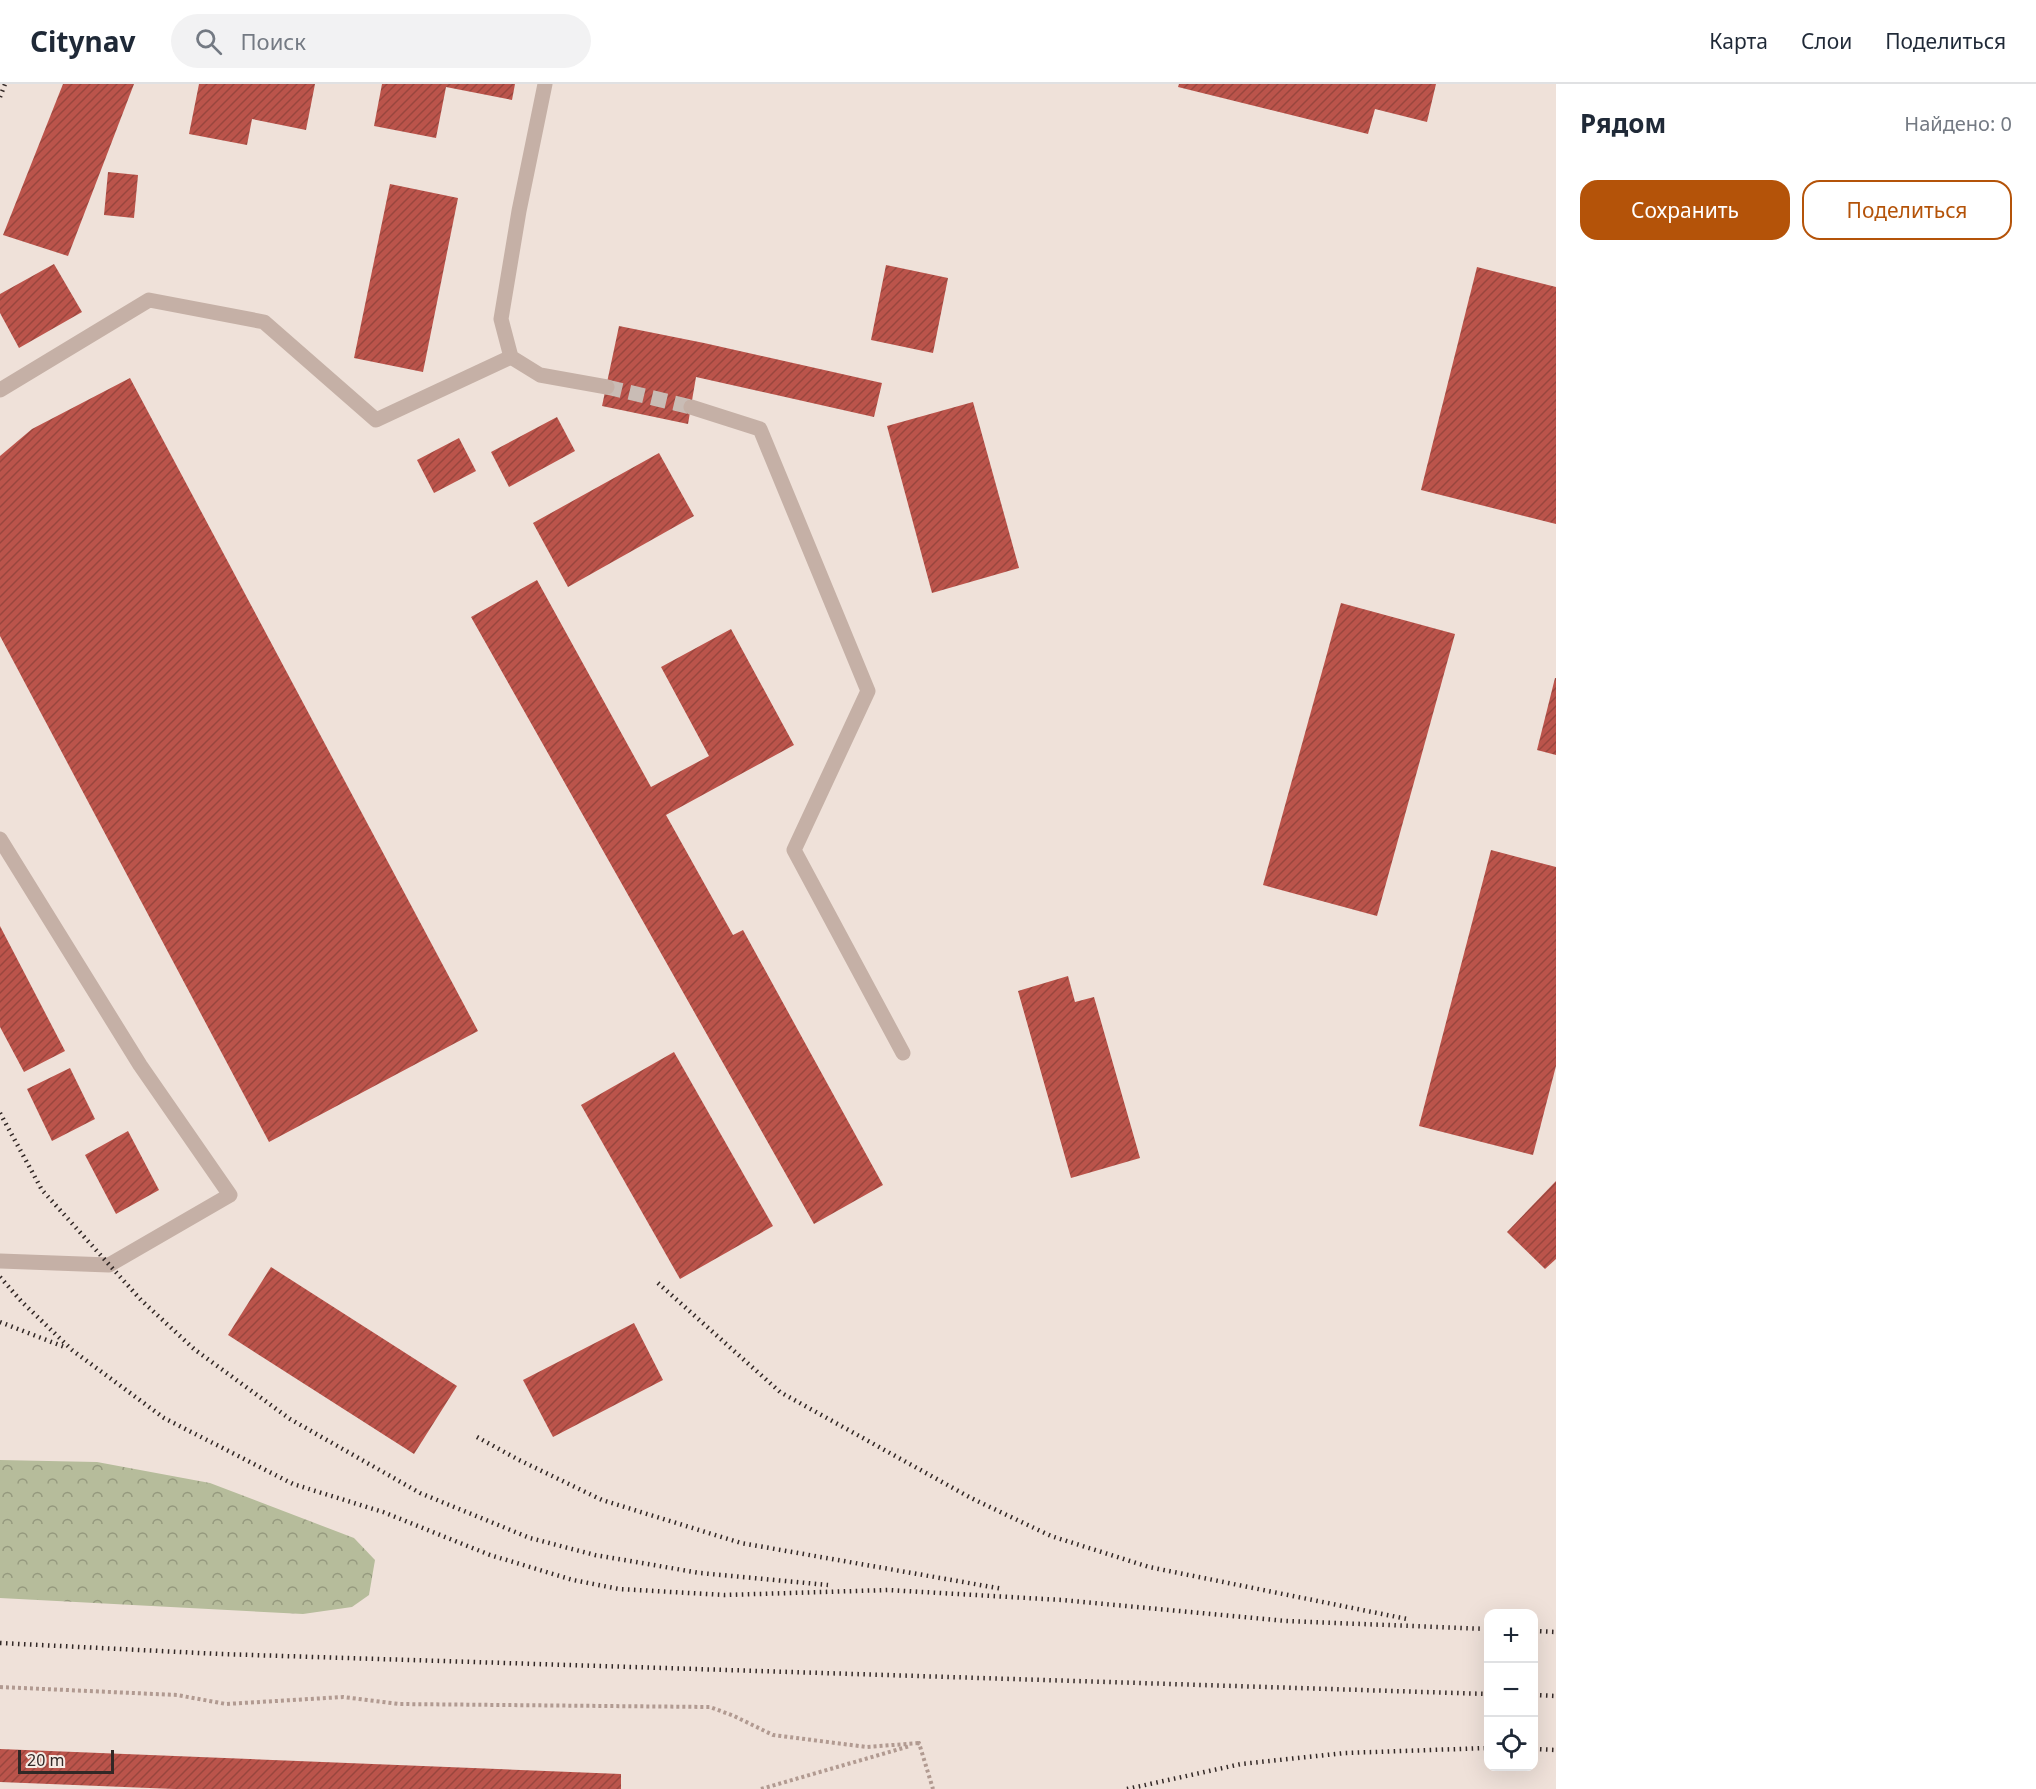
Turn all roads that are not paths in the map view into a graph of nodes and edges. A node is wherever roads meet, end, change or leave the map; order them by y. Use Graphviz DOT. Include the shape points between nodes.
graph roads {
  1 [pos="545,84"];
  2 [pos="511,357"];
  3 [pos="606,387"];
  4 [pos="0,390"];
  5 [pos="691,407"];
  6 [pos="0,839"];
  7 [pos="903,1053"];
  8 [pos="0,1261"];
  1 -- 2 [label="lane" via="501,320"];
  2 -- 3 [label="lane" via="540,375"];
  2 -- 4 [label="lane" via="376,420 264,322 149,300"];
  5 -- 7 [label="lane" via="760,429 868,692 794,850"];
  6 -- 8 [label="lane" via="140,1065 230,1195 109,1265"];
}
